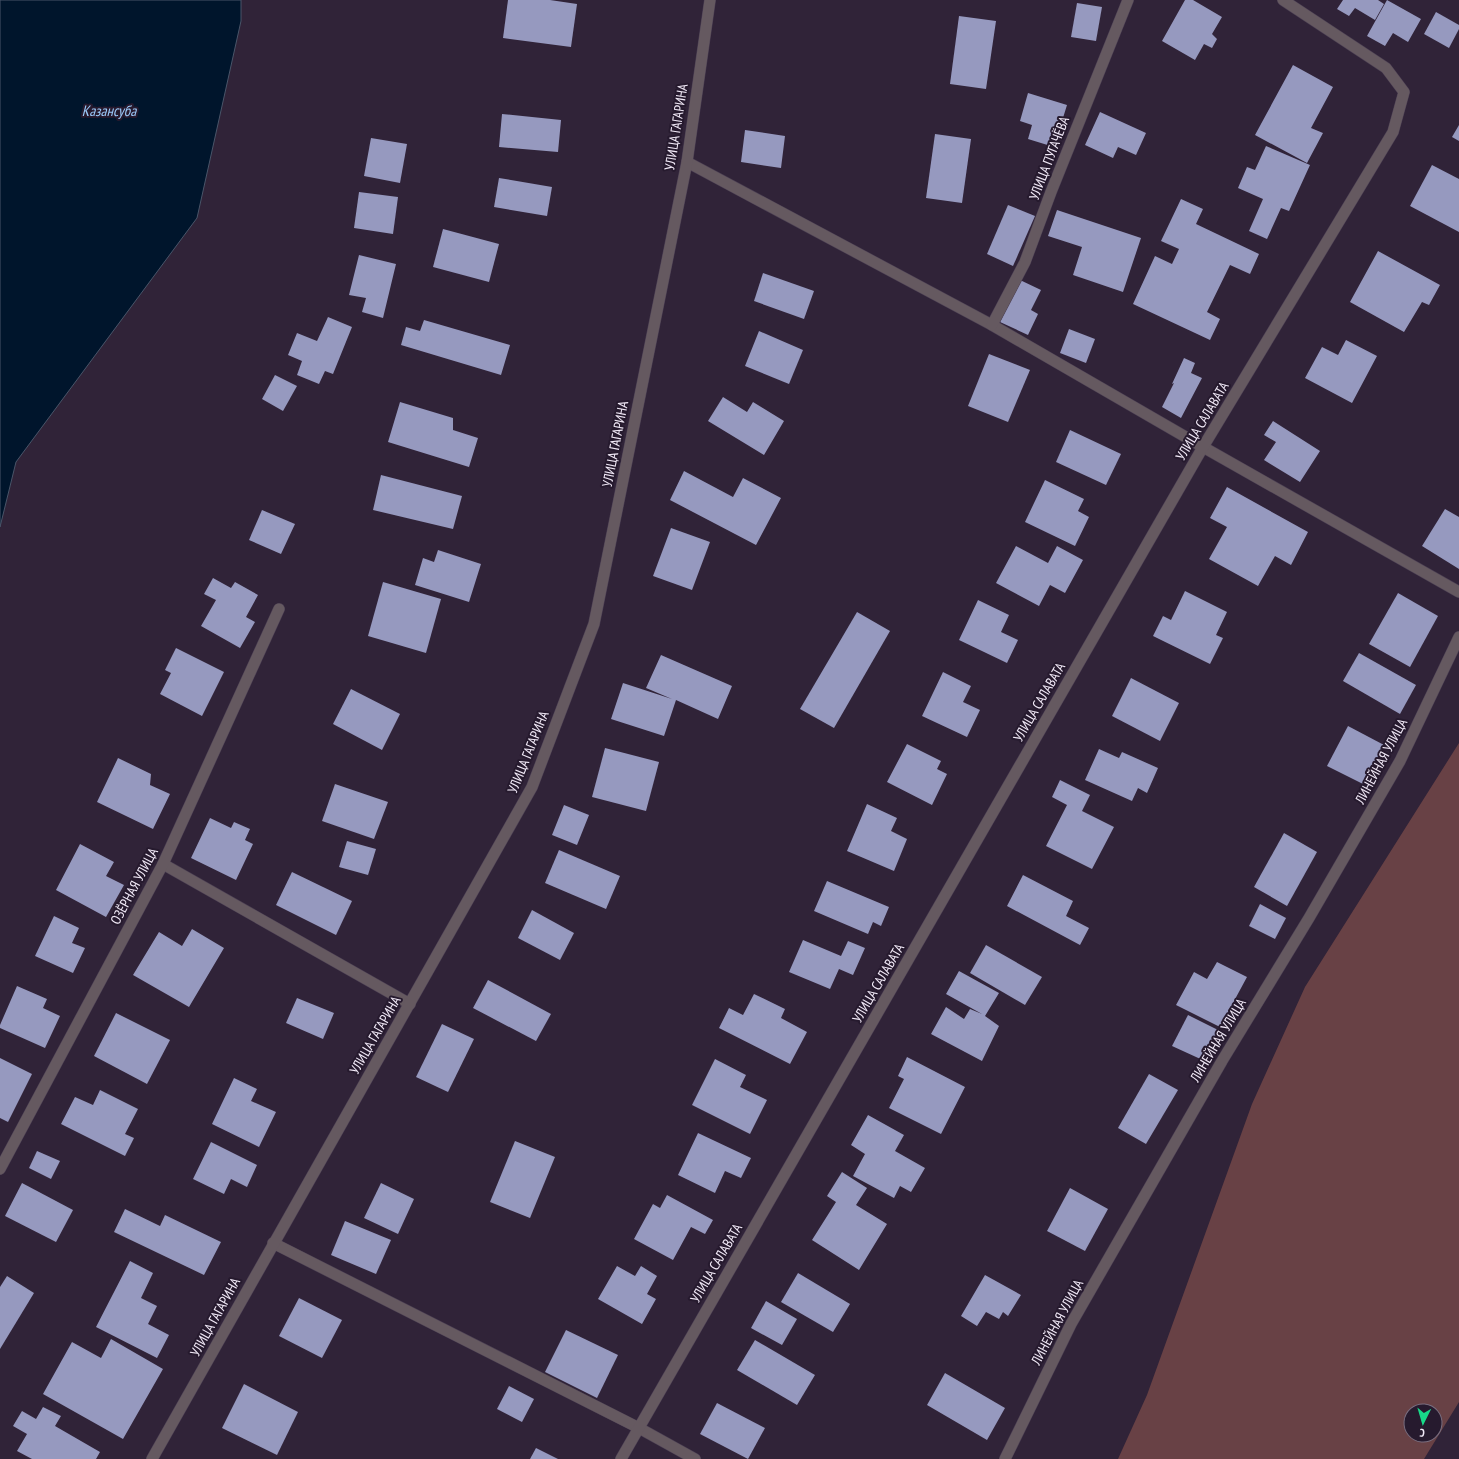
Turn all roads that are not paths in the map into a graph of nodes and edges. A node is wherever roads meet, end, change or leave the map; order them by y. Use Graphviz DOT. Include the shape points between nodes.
graph roads {
  1 [pos="710,0"];
  2 [pos="1128,0"];
  3 [pos="1283,0"];
  4 [pos="687,162"];
  5 [pos="992,324"];
  6 [pos="1203,447"];
  7 [pos="1459,592"];
  8 [pos="279,609"];
  9 [pos="1459,637"];
  10 [pos="163,864"];
  11 [pos="410,1004"];
  12 [pos="0,1169"];
  13 [pos="273,1243"];
  14 [pos="639,1428"];
  15 [pos="152,1459"];
  16 [pos="621,1459"];
  17 [pos="695,1459"];
  18 [pos="1005,1459"];
  1 -- 4 [label="street, УЛИЦА ГАГАРИНА"];
  2 -- 5 [label="street, УЛИЦА ПУГАЧЁВА" via="1025,262"];
  3 -- 6 [label="street, УЛИЦА САЛАВАТА" via="1386,68 1404,92 1393,132"];
  4 -- 5 [label="street"];
  4 -- 11 [label="street, УЛИЦА ГАГАРИНА" via="594,624 532,787"];
  5 -- 6 [label="street"];
  6 -- 7 [label="street"];
  6 -- 14 [label="street, УЛИЦА САЛАВАТА"];
  8 -- 10 [label="street, ОЗЁРНАЯ УЛИЦА"];
  9 -- 18 [label="street, ЛИНЕЙНАЯ УЛИЦА" via="1400,761 1222,1061 1071,1324"];
  10 -- 11 [label="street"];
  10 -- 12 [label="street, ОЗЁРНАЯ УЛИЦА"];
  11 -- 13 [label="street, УЛИЦА ГАГАРИНА"];
  13 -- 14 [label="street"];
  13 -- 15 [label="street, УЛИЦА ГАГАРИНА"];
  14 -- 16 [label="street, УЛИЦА САЛАВАТА"];
  14 -- 17 [label="street"];
}
